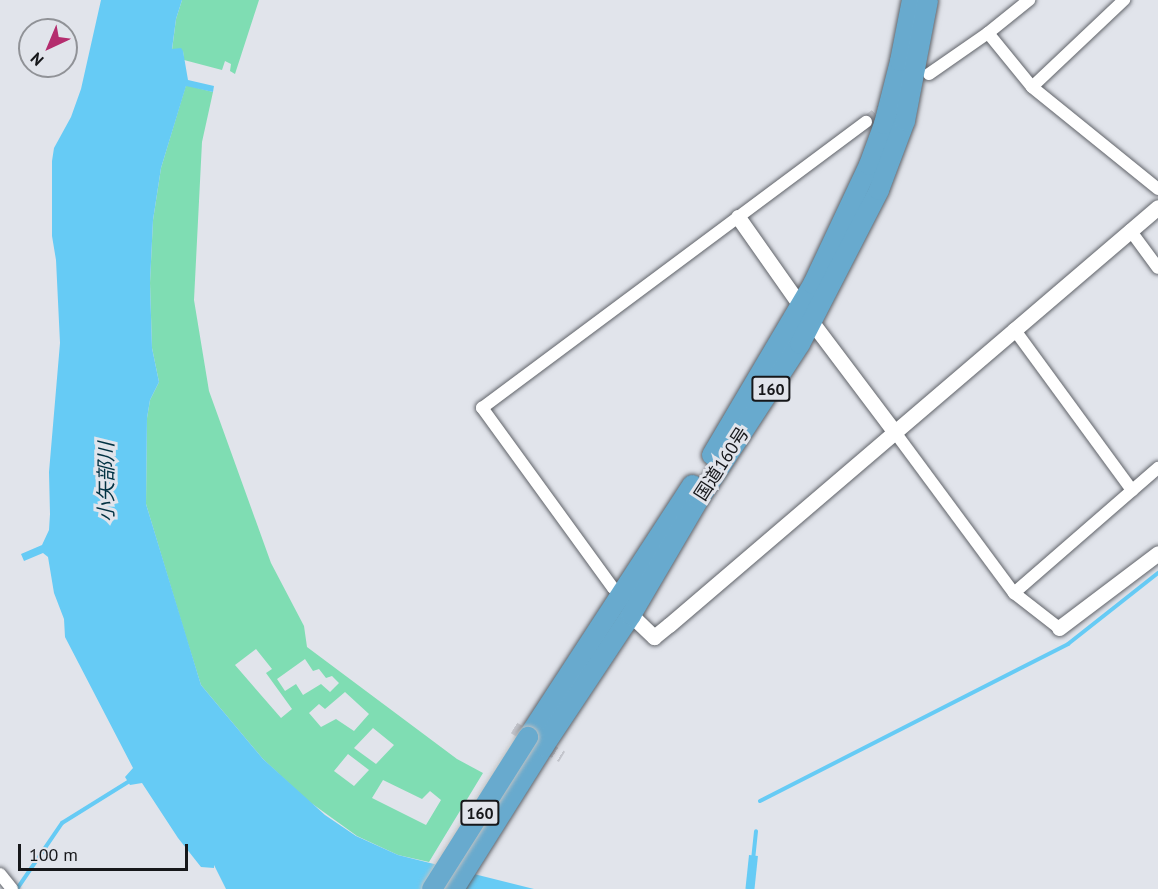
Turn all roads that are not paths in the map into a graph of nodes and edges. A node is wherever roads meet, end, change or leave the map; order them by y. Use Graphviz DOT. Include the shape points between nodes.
graph roads {
  1 [pos="912,0"];
  2 [pos="927,0"];
  3 [pos="1029,0"];
  4 [pos="1124,0"];
  5 [pos="988,33"];
  6 [pos="929,74"];
  7 [pos="1032,87"];
  8 [pos="866,122"];
  9 [pos="1158,189"];
  10 [pos="1158,207"];
  11 [pos="738,217"];
  12 [pos="1130,230"];
  13 [pos="1158,268"];
  14 [pos="806,313"];
  15 [pos="1014,329"];
  16 [pos="894,431"];
  17 [pos="1158,468"];
  18 [pos="1132,490"];
  19 [pos="1158,553"];
  20 [pos="623,593"];
  21 [pos="1014,593"];
  22 [pos="631,615"];
  23 [pos="1059,628"];
  24 [pos="536,741"];
  25 [pos="0,874"];
  26 [pos="12,889"];
  27 [pos="432,889"];
  28 [pos="454,889"];
  1 -- 14 [label="highway, 国道160号 / 160" via="900,61 869,165"];
  2 -- 14 [label="highway, 国道160号 / 160" via="905,121 879,190"];
  3 -- 5 [label="street"];
  4 -- 7 [label="street"];
  5 -- 6 [label="street"];
  5 -- 7 [label="street"];
  7 -- 9 [label="street"];
  8 -- 11 [label="street"];
  10 -- 12 [label="street"];
  11 -- 14 [label="street"];
  11 -- 20 [label="street" via="482,408 613,588"];
  12 -- 13 [label="street"];
  12 -- 15 [label="street"];
  14 -- 16 [label="street"];
  14 -- 20 [label="highway, 国道160号 / 160"];
  14 -- 22 [label="highway, 国道160号 / 160" via="800,344 699,499"];
  15 -- 16 [label="street"];
  15 -- 18 [label="street"];
  16 -- 21 [label="street"];
  16 -- 22 [label="street" via="654,637"];
  17 -- 18 [label="street"];
  18 -- 21 [label="street"];
  19 -- 23 [label="street"];
  20 -- 24 [label="highway, 国道160号 / 160"];
  21 -- 23 [label="street"];
  22 -- 24 [label="highway, 国道160号 / 160"];
  24 -- 27 [label="highway, 160, bridge"];
  24 -- 28 [label="highway, 160"];
  25 -- 26 [label="street"];
}
